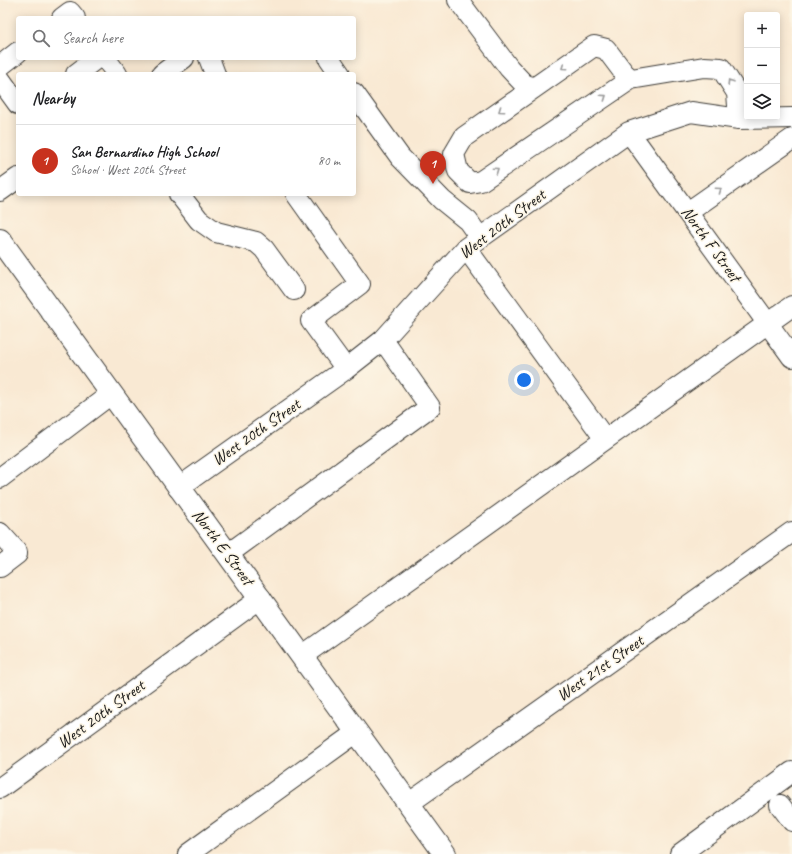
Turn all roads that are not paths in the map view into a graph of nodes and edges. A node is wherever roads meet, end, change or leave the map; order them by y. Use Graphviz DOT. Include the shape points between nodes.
graph roads {
  1 [pos="458,0"];
  2 [pos="65,16"];
  3 [pos="73,16"];
  4 [pos="16,54"];
  5 [pos="94,60"];
  6 [pos="106,60"];
  7 [pos="181,60"];
  8 [pos="210,60"];
  9 [pos="330,60"];
  10 [pos="0,66"];
  11 [pos="79,72"];
  12 [pos="116,72"];
  13 [pos="165,72"];
  14 [pos="214,72"];
  15 [pos="339,72"];
  16 [pos="0,79"];
  17 [pos="631,79"];
  18 [pos="534,88"];
  19 [pos="356,96"];
  20 [pos="16,101"];
  21 [pos="792,118"];
  22 [pos="739,119"];
  23 [pos="629,132"];
  24 [pos="792,139"];
  25 [pos="16,179"];
  26 [pos="470,183"];
  27 [pos="0,191"];
  28 [pos="181,196"];
  29 [pos="297,196"];
  30 [pos="454,210"];
  31 [pos="688,212"];
  32 [pos="0,240"];
  33 [pos="473,243"];
  34 [pos="294,290"];
  35 [pos="792,306"];
  36 [pos="768,324"];
  37 [pos="383,340"];
  38 [pos="792,357"];
  39 [pos="346,369"];
  40 [pos="111,394"];
  41 [pos="605,440"];
  42 [pos="0,478"];
  43 [pos="178,488"];
  44 [pos="792,532"];
  45 [pos="0,533"];
  46 [pos="228,554"];
  47 [pos="0,567"];
  48 [pos="261,598"];
  49 [pos="302,656"];
  50 [pos="357,732"];
  51 [pos="792,772"];
  52 [pos="0,788"];
  53 [pos="408,804"];
  54 [pos="780,805"];
  55 [pos="792,821"];
  56 [pos="188,854"];
  57 [pos="445,854"];
  58 [pos="680,854"];
  1 -- 18 [label="street" via="509,68 524,84"];
  2 -- 3 [label="street" via="70,12"];
  4 -- 10 [label="street"];
  5 -- 11 [label="street"];
  6 -- 12 [label="street"];
  7 -- 13 [label="street"];
  8 -- 14 [label="street"];
  9 -- 15 [label="street"];
  16 -- 20 [label="street"];
  17 -- 18 [label="street, one-way" via="606,49 594,46"];
  22 -- 17 [label="street, one-way" via="737,93 721,68 704,67"];
  26 -- 17 [label="street, one-way" via="481,181"];
  18 -- 26 [label="street, one-way" via="464,137 454,154 458,171"];
  19 -- 30 [label="street" via="400,157"];
  21 -- 22 [label="street, West 20th Street"];
  22 -- 23 [label="street, West 20th Street" via="691,112"];
  23 -- 31 [label="street, North F Street"];
  23 -- 33 [label="street, West 20th Street"];
  31 -- 24 [label="street, one-way"];
  25 -- 27 [label="street"];
  26 -- 30 [label="street"];
  28 -- 34 [label="street" via="199,220 216,232 256,242"];
  29 -- 39 [label="street" via="360,284 311,321"];
  30 -- 33 [label="street" via="468,221"];
  31 -- 36 [label="street, North F Street"];
  32 -- 40 [label="main road, North E Street"];
  33 -- 37 [label="street, West 20th Street"];
  33 -- 41 [label="street"];
  35 -- 36 [label="street"];
  36 -- 38 [label="street, North F Street"];
  36 -- 41 [label="street"];
  37 -- 39 [label="street, West 20th Street"];
  37 -- 46 [label="street" via="430,407"];
  39 -- 43 [label="street, West 20th Street"];
  40 -- 42 [label="street"];
  40 -- 43 [label="main road, North E Street"];
  41 -- 49 [label="street"];
  43 -- 46 [label="main road, North E Street"];
  44 -- 53 [label="street, West 21st Street"];
  45 -- 47 [label="street" via="17,554"];
  46 -- 48 [label="main road, North E Street"];
  48 -- 49 [label="main road, North E Street"];
  48 -- 52 [label="street, West 20th Street"];
  49 -- 50 [label="main road, North E Street"];
  50 -- 53 [label="main road, North E Street"];
  50 -- 56 [label="street"];
  51 -- 58 [label="street"];
  53 -- 57 [label="main road, North E Street"];
  54 -- 55 [label="street"];
}
